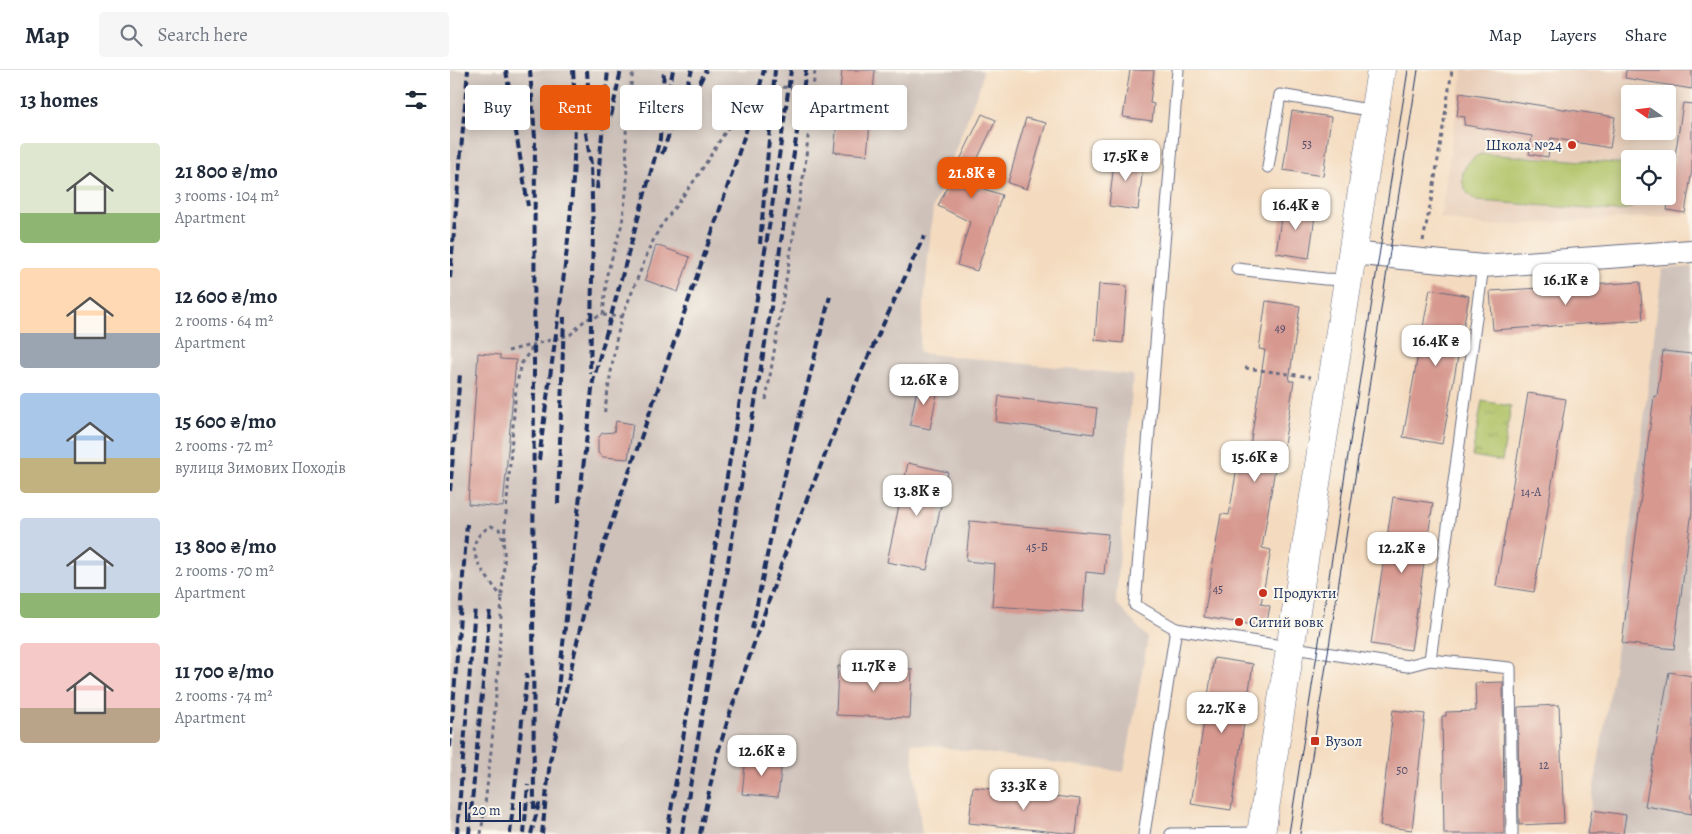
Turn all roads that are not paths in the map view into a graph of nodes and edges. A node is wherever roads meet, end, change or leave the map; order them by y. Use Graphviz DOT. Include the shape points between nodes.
graph roads {
  1 [pos="1178,70"];
  2 [pos="1380,70"];
  3 [pos="1374,111"];
  4 [pos="1268,167"];
  5 [pos="1692,251"];
  6 [pos="1351,253"];
  7 [pos="1483,266"];
  8 [pos="1237,269"];
  9 [pos="1348,280"];
  10 [pos="1176,629"];
  11 [pos="1290,648"];
  12 [pos="1430,660"];
  13 [pos="1261,833"];
  14 [pos="1144,834"];
  15 [pos="1171,834"];
  16 [pos="1512,834"];
  1 -- 10 [label="lane" via="1136,605"];
  2 -- 3 [label="main road"];
  3 -- 4 [label="lane" via="1280,95"];
  3 -- 6 [label="main road"];
  5 -- 7 [label="street"];
  6 -- 7 [label="street"];
  6 -- 9 [label="main road"];
  7 -- 12 [label="lane"];
  8 -- 9 [label="lane"];
  9 -- 11 [label="main road"];
  10 -- 11 [label="lane"];
  10 -- 14 [label="lane"];
  11 -- 12 [label="lane" via="1407,666"];
  11 -- 13 [label="main road"];
  12 -- 16 [label="lane" via="1510,668"];
  13 -- 15 [label="lane"];
}
